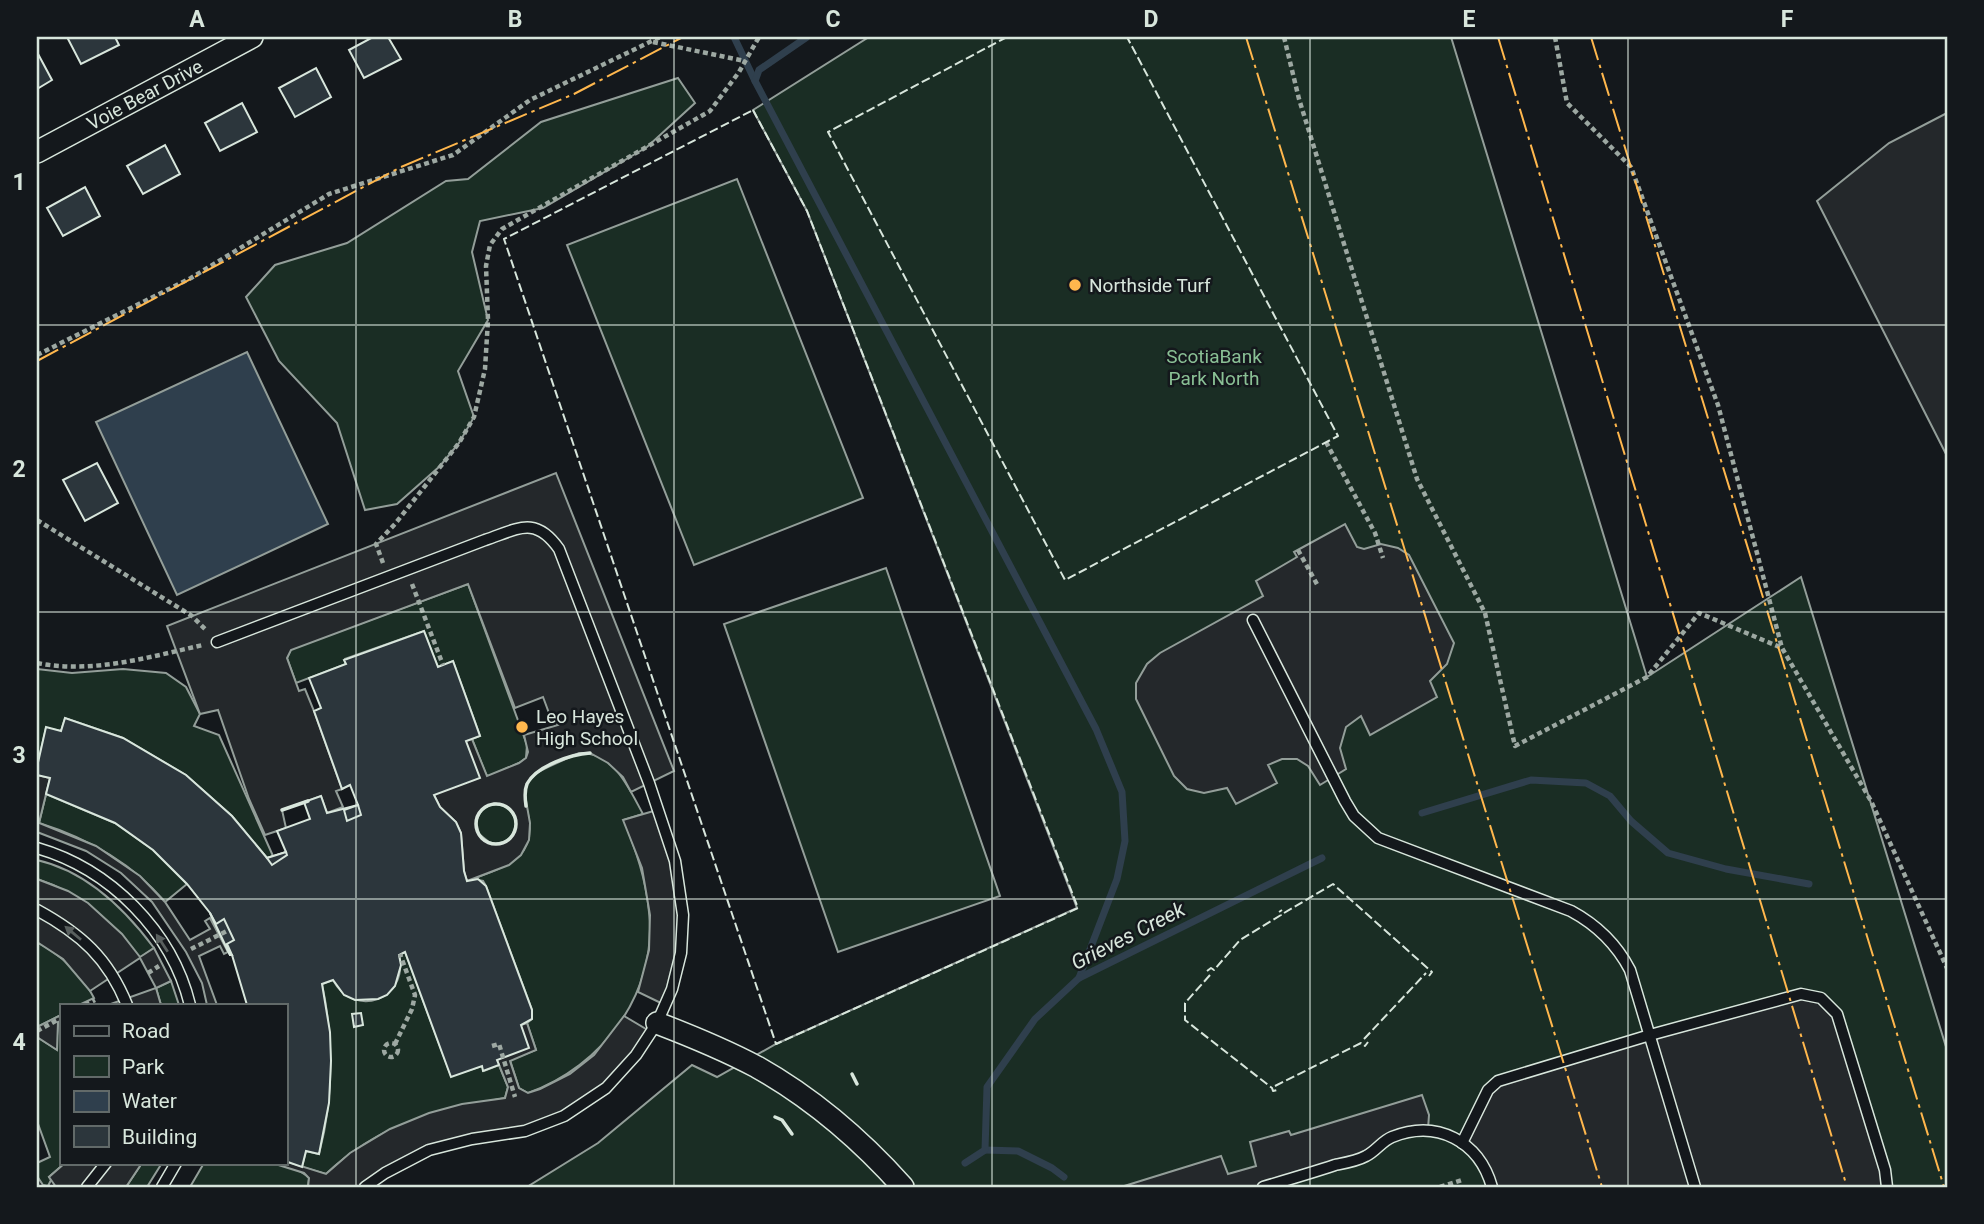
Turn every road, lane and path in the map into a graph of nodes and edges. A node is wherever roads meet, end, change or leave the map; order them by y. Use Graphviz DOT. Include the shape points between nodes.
graph roads {
  1 [pos="252,37"];
  2 [pos="660,37"];
  3 [pos="759,37"];
  4 [pos="1284,37"];
  5 [pos="1555,37"];
  6 [pos="652,41"];
  7 [pos="746,61"];
  8 [pos="37,152"];
  9 [pos="37,355"];
  10 [pos="1326,442"];
  11 [pos="37,520"];
  12 [pos="1298,550"];
  13 [pos="1383,558"];
  14 [pos="387,577"];
  15 [pos="1318,586"];
  16 [pos="419,602"];
  17 [pos="1253,620"];
  18 [pos="217,642"];
  19 [pos="1782,648"];
  20 [pos="37,663"];
  21 [pos="443,665"];
  22 [pos="37,848"];
  23 [pos="37,910"];
  24 [pos="229,930"];
  25 [pos="191,949"];
  26 [pos="400,954"];
  27 [pos="163,964"];
  28 [pos="1947,968"];
  29 [pos="148,973"];
  30 [pos="95,1000"];
  31 [pos="87,1004"];
  32 [pos="127,1004"];
  33 [pos="190,1004"];
  34 [pos="60,1019"];
  35 [pos="657,1023"];
  36 [pos="37,1031"];
  37 [pos="1650,1035"];
  38 [pos="395,1044"];
  39 [pos="492,1046"];
  40 [pos="515,1097"];
  41 [pos="1461,1143"];
  42 [pos="105,1164"];
  43 [pos="175,1164"];
  44 [pos="1462,1180"];
  45 [pos="87,1187"];
  46 [pos="162,1187"];
  47 [pos="365,1187"];
  48 [pos="903,1187"];
  49 [pos="1263,1187"];
  50 [pos="1440,1187"];
  51 [pos="1492,1187"];
  52 [pos="1695,1187"];
  53 [pos="1888,1187"];
  1 -- 8 [label="street, Voie Bear Drive"];
  2 -- 6 [label="path"];
  3 -- 7 [label="path"];
  4 -- 19 [label="path" via="1299,99 1417,479 1485,613 1515,746 1647,677 1699,613"];
  5 -- 19 [label="path" via="1567,103 1631,167 1718,405"];
  6 -- 7 [label="path"];
  6 -- 9 [label="path" via="530,100 453,155 330,194 191,278"];
  7 -- 14 [label="path" via="710,111 502,229 490,245 485,369 474,417 459,443 376,544"];
  10 -- 13 [label="path" via="1375,533"];
  11 -- 18 [label="path" via="192,616"];
  12 -- 15 [label="path"];
  14 -- 18 [label="lane"];
  14 -- 35 [label="lane" via="528,527 540,529 559,549 675,861 683,915 681,953"];
  16 -- 21 [label="path"];
  17 -- 37 [label="lane" via="1345,801 1361,823 1394,845 1555,904 1594,923 1630,970"];
  18 -- 20 [label="path" via="114,664"];
  19 -- 28 [label="path" via="1871,801"];
  33 -- 22 [label="lane, one-way" via="173,959 150,923 119,892 84,867"];
  32 -- 23 [label="lane, one-way" via="100,957 68,927"];
  24 -- 25 [label="path"];
  26 -- 38 [label="path" via="415,995"];
  27 -- 29 [label="path"];
  30 -- 31 [label="path"];
  34 -- 36 [label="path"];
  35 -- 47 [label="lane" via="606,1088 564,1116 525,1131 429,1150"];
  35 -- 48 [label="street" via="756,1067 804,1098 849,1132"];
  37 -- 41 [label="lane" via="1498,1081 1488,1090"];
  37 -- 52 [label="lane"];
  37 -- 53 [label="lane" via="1801,994 1821,998 1841,1024"];
  39 -- 40 [label="path" via="499,1044"];
  41 -- 49 [label="lane" via="1428,1129 1408,1132 1388,1138 1367,1156"];
  41 -- 51 [label="lane" via="1480,1160"];
  42 -- 45 [label="lane"];
  43 -- 46 [label="lane"];
  44 -- 50 [label="path"];
}
